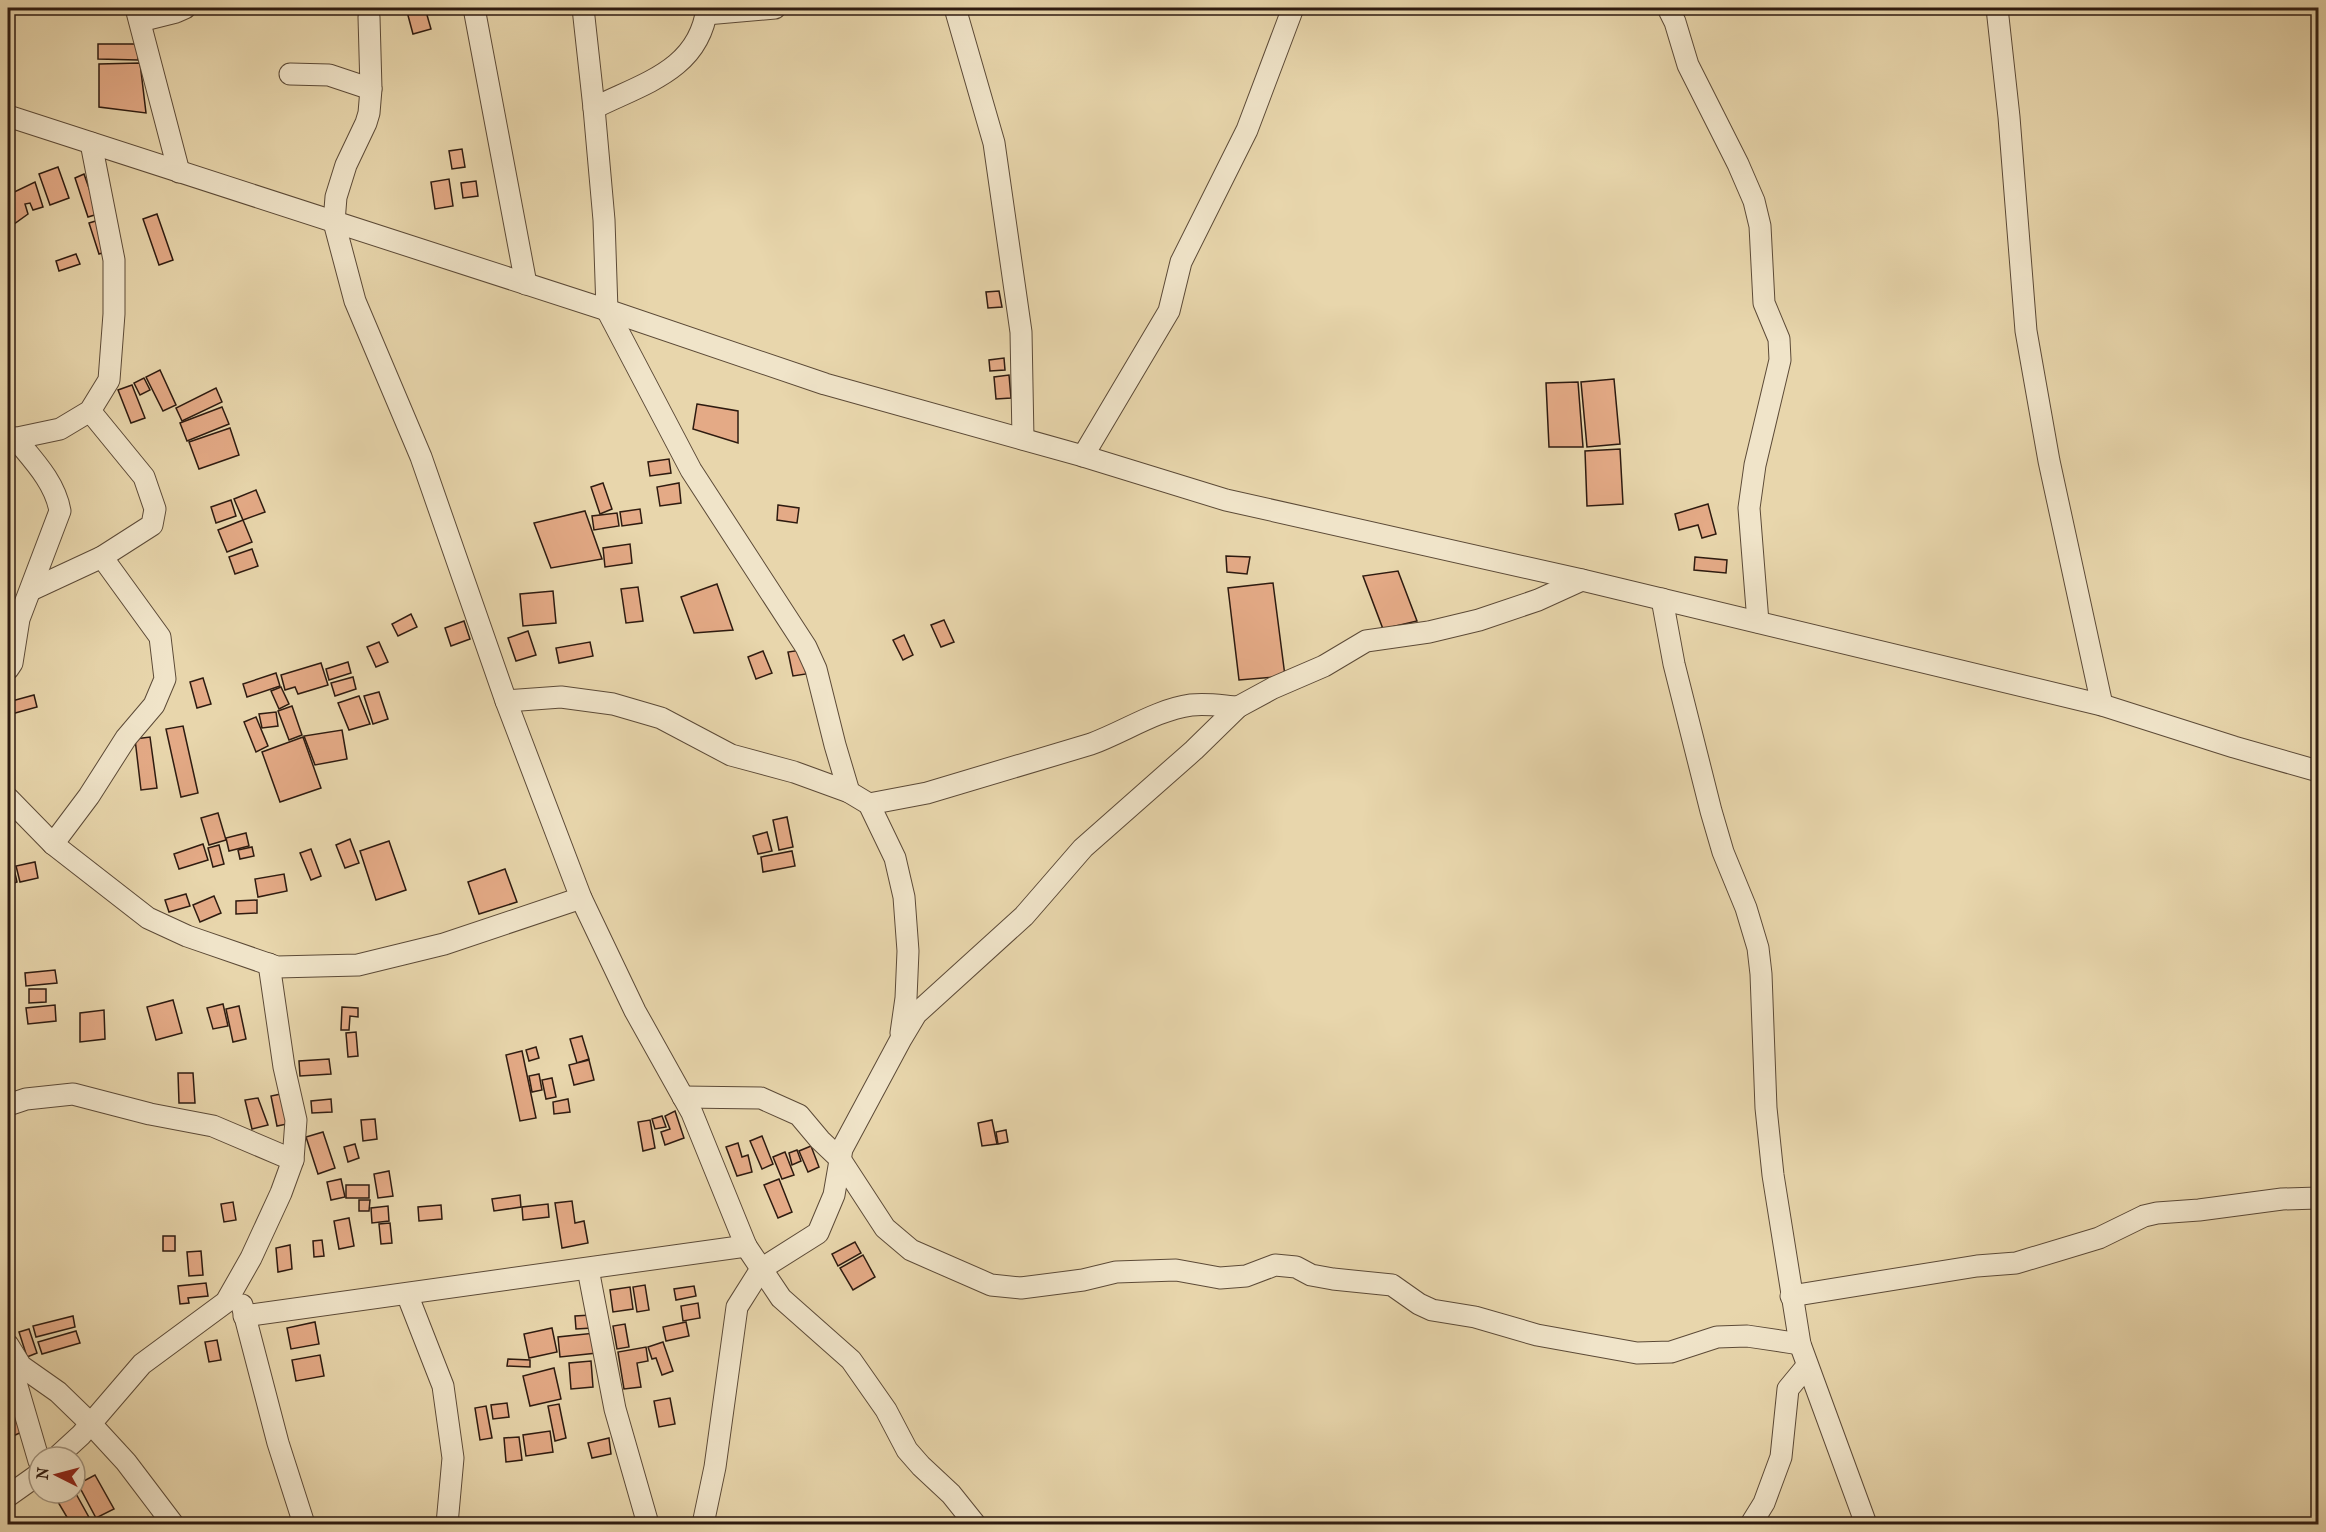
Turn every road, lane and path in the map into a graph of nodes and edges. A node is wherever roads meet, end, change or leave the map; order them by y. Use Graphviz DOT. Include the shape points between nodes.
graph roads {
  1 [pos="185,8"];
  2 [pos="474,8"];
  3 [pos="583,8"];
  4 [pos="775,8"];
  5 [pos="955,8"];
  6 [pos="1293,8"];
  7 [pos="1668,8"];
  8 [pos="1997,8"];
  9 [pos="707,11"];
  10 [pos="138,14"];
  11 [pos="369,17"];
  12 [pos="290,74"];
  13 [pos="371,89"];
  14 [pos="594,108"];
  15 [pos="8,116"];
  16 [pos="91,143"];
  17 [pos="179,171"];
  18 [pos="334,222"];
  19 [pos="526,284"];
  20 [pos="607,310"];
  21 [pos="90,411"];
  22 [pos="11,439"];
  23 [pos="1023,439"];
  24 [pos="1083,456"];
  25 [pos="102,557"];
  26 [pos="1582,580"];
  27 [pos="32,590"];
  28 [pos="1662,599"];
  29 [pos="1758,622"];
  30 [pos="8,669"];
  31 [pos="506,701"];
  32 [pos="2102,705"];
  33 [pos="1238,707"];
  34 [pos="2319,771"];
  35 [pos="849,792"];
  36 [pos="8,798"];
  37 [pos="869,804"];
  38 [pos="53,844"];
  39 [pos="581,898"];
  40 [pos="269,964"];
  41 [pos="901,1039"];
  42 [pos="683,1097"];
  43 [pos="8,1105"];
  44 [pos="840,1159"];
  45 [pos="293,1160"];
  46 [pos="2319,1198"];
  47 [pos="746,1246"];
  48 [pos="588,1269"];
  49 [pos="761,1269"];
  50 [pos="236,1284"];
  51 [pos="407,1294"];
  52 [pos="1791,1296"];
  53 [pos="244,1316"];
  54 [pos="1800,1344"];
  55 [pos="8,1345"];
  56 [pos="1807,1366"];
  57 [pos="14,1369"];
  58 [pos="91,1424"];
  59 [pos="35,1445"];
  60 [pos="69,1445"];
  61 [pos="27,1483"];
  62 [pos="8,1496"];
  63 [pos="173,1524"];
  64 [pos="304,1524"];
  65 [pos="447,1524"];
  66 [pos="648,1524"];
  67 [pos="703,1524"];
  68 [pos="975,1524"];
  69 [pos="1751,1524"];
  70 [pos="1866,1524"];
  1 -- 10 [label="street"];
  2 -- 19 [label="street"];
  3 -- 14 [label="street"];
  4 -- 9 [label="street"];
  5 -- 23 [label="street" via="994,143 1021,332"];
  6 -- 24 [label="street" via="1247,130 1181,262 1169,311"];
  7 -- 29 [label="street" via="1688,65 1754,201 1760,226 1764,303 1779,339 1780,360 1749,508"];
  8 -- 32 [label="street" via="2026,331 2049,461"];
  9 -- 14 [label="street" via="696,44 676,67"];
  10 -- 17 [label="street"];
  11 -- 13 [label="street"];
  12 -- 13 [label="street" via="329,75"];
  13 -- 18 [label="street" via="366,123 336,197"];
  14 -- 20 [label="street"];
  15 -- 16 [label="street"];
  16 -- 17 [label="street"];
  16 -- 21 [label="street" via="114,260 114,314 109,380"];
  17 -- 18 [label="street"];
  18 -- 19 [label="street"];
  18 -- 31 [label="street" via="356,301 421,457"];
  19 -- 20 [label="street"];
  20 -- 23 [label="street" via="825,384"];
  20 -- 35 [label="street" via="691,470 806,647 816,669"];
  21 -- 22 [label="street" via="60,429"];
  21 -- 25 [label="street" via="144,477 155,509 152,525"];
  22 -- 27 [label="street" via="47,479 58,498 60,511"];
  23 -- 24 [label="street"];
  24 -- 26 [label="street" via="1226,500"];
  25 -- 27 [label="street"];
  25 -- 38 [label="street" via="160,637 165,679 154,705 126,738"];
  26 -- 28 [label="street"];
  26 -- 33 [label="street" via="1479,620 1366,641"];
  27 -- 30 [label="street" via="19,620"];
  28 -- 29 [label="street"];
  28 -- 52 [label="street" via="1711,811 1758,948 1766,1108"];
  29 -- 32 [label="street"];
  31 -- 35 [label="street" via="561,697 613,704 661,718 731,755"];
  31 -- 39 [label="street"];
  32 -- 34 [label="street"];
  33 -- 37 [label="street" via="1189,706 1091,744 927,793"];
  33 -- 41 [label="street" via="1083,848 1024,916 916,1014"];
  35 -- 37 [label="street"];
  36 -- 38 [label="street"];
  37 -- 41 [label="street" via="895,858 904,897 909,951"];
  38 -- 40 [label="street" via="148,918"];
  39 -- 40 [label="street" via="444,944 358,965"];
  39 -- 42 [label="street" via="635,1011"];
  40 -- 45 [label="street" via="296,1120"];
  41 -- 44 [label="street"];
  42 -- 44 [label="street" via="761,1098 799,1115"];
  42 -- 47 [label="street"];
  43 -- 45 [label="street" via="73,1094 213,1126"];
  44 -- 49 [label="street" via="834,1195 818,1233"];
  44 -- 54 [label="street" via="885,1228 912,1250 991,1285 1021,1288 1116,1272 1164,1270 1220,1278 1246,1276 1275,1265 1333,1279 1392,1286 1432,1310 1618,1350 1671,1352 1717,1338 1747,1336"];
  45 -- 50 [label="street"];
  46 -- 52 [label="street" via="2157,1212 2099,1238 2016,1263"];
  47 -- 48 [label="street"];
  47 -- 49 [label="street"];
  48 -- 51 [label="street"];
  48 -- 66 [label="street" via="615,1409"];
  49 -- 67 [label="street" via="736,1307 715,1467"];
  49 -- 68 [label="street" via="782,1298 851,1360 886,1410 907,1450"];
  50 -- 53 [label="street"];
  50 -- 58 [label="street" via="226,1302 142,1364"];
  51 -- 53 [label="street"];
  51 -- 65 [label="street" via="443,1386 453,1458"];
  52 -- 54 [label="street"];
  53 -- 64 [label="street"];
  54 -- 56 [label="street"];
  55 -- 57 [label="street"];
  56 -- 69 [label="street" via="1787,1393 1781,1457 1764,1503"];
  56 -- 70 [label="street"];
  57 -- 58 [label="street" via="58,1392"];
  57 -- 59 [label="street"];
  58 -- 60 [label="street"];
  58 -- 63 [label="street"];
  61 -- 62 [label="street"];
}
